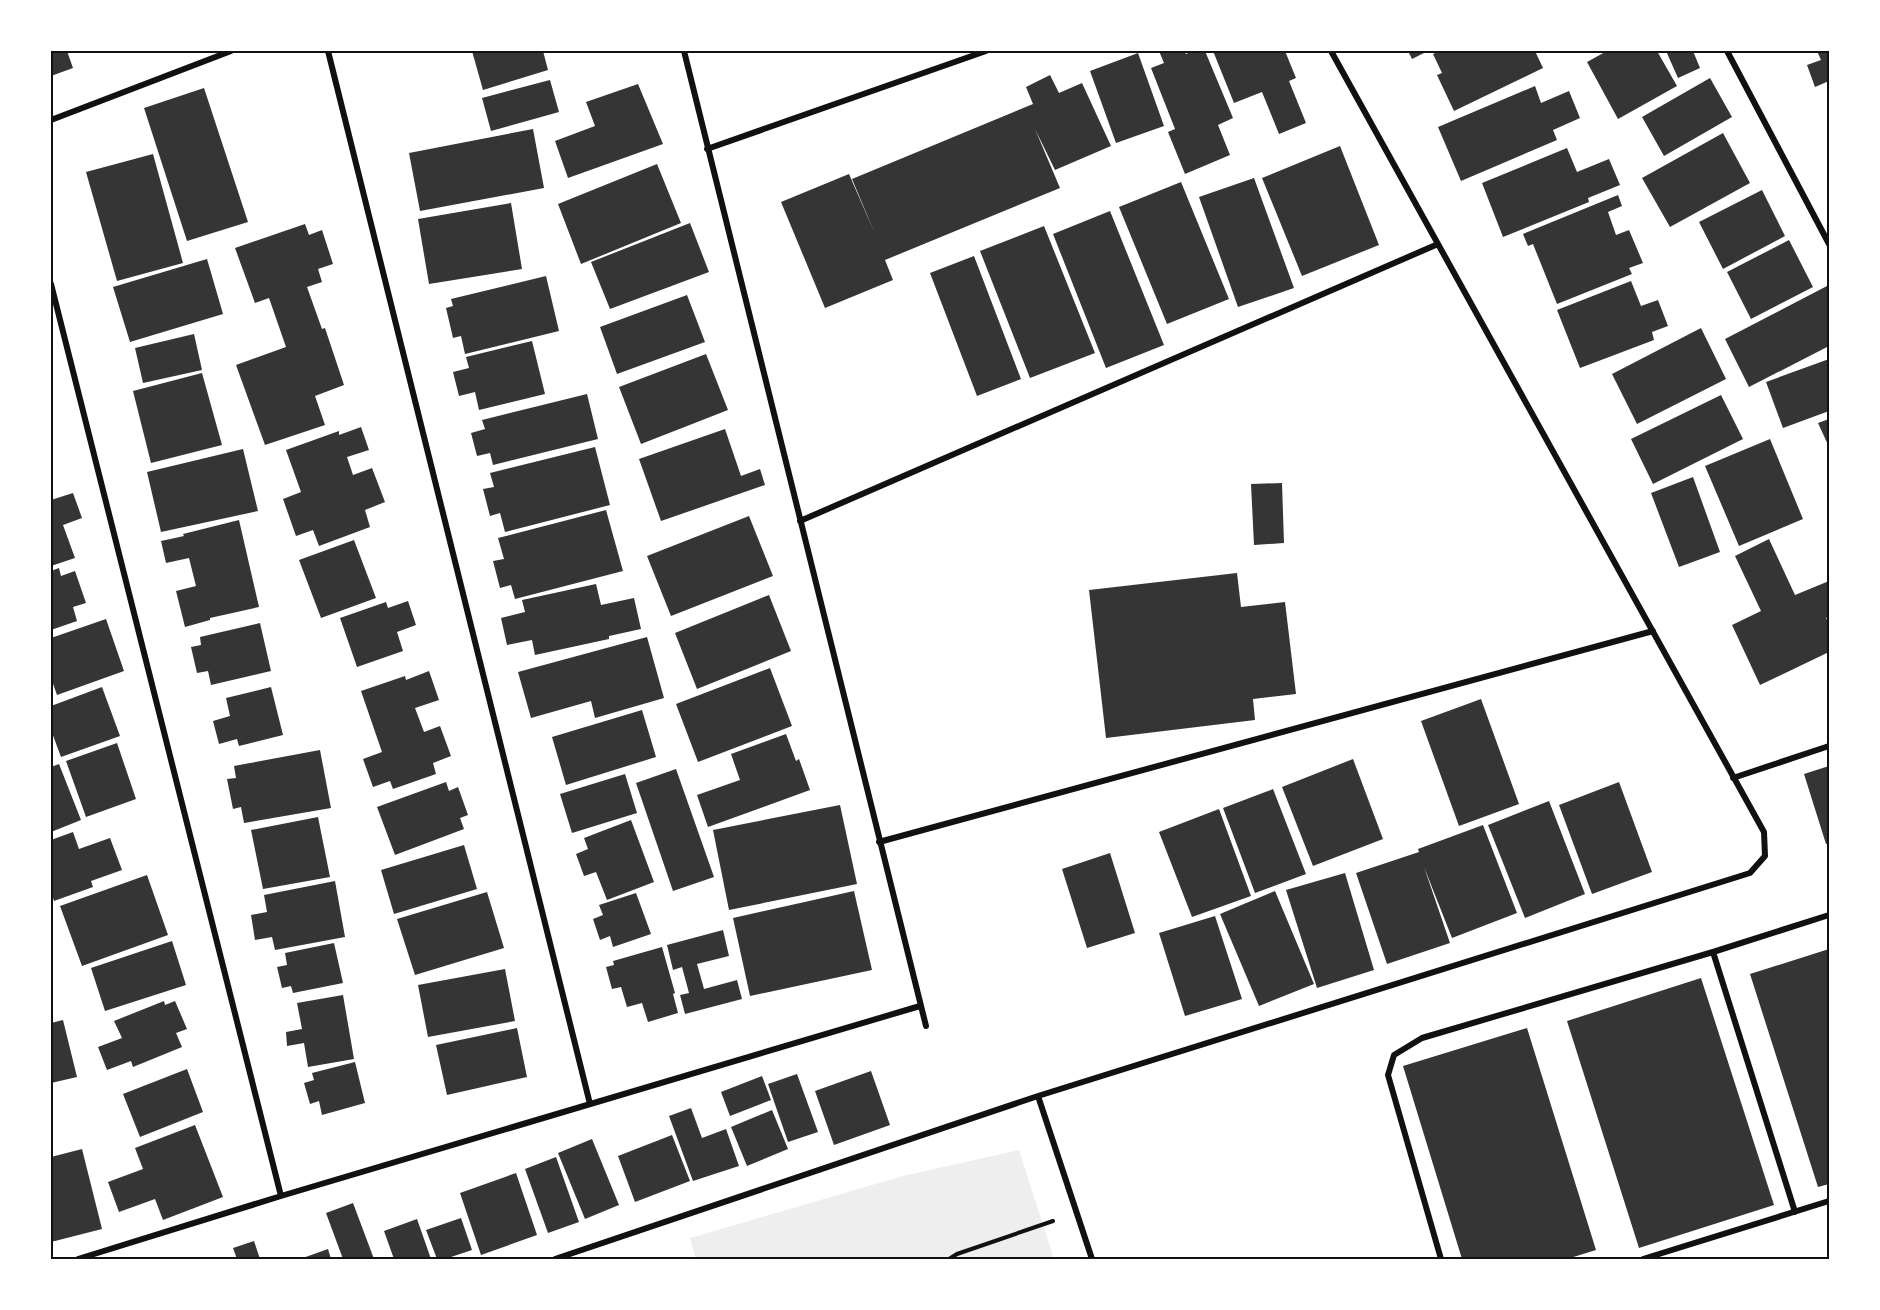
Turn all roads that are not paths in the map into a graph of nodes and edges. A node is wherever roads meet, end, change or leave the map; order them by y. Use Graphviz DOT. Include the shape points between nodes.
graph roads {
  1 [pos="231,51"];
  2 [pos="328,51"];
  3 [pos="684,51"];
  4 [pos="986,51"];
  5 [pos="1331,51"];
  6 [pos="1727,51"];
  7 [pos="51,120"];
  8 [pos="707,149"];
  9 [pos="1438,244"];
  10 [pos="1829,244"];
  11 [pos="51,284"];
  12 [pos="800,521"];
  13 [pos="1653,631"];
  14 [pos="1829,746"];
  15 [pos="1733,778"];
  16 [pos="879,842"];
  17 [pos="1829,915"];
  18 [pos="1713,952"];
  19 [pos="920,1006"];
  20 [pos="926,1026"];
  21 [pos="1038,1096"];
  22 [pos="590,1104"];
  23 [pos="281,1196"];
  24 [pos="1829,1201"];
  25 [pos="1795,1212"];
  26 [pos="78,1259"];
  27 [pos="555,1259"];
  28 [pos="1092,1259"];
  29 [pos="1442,1259"];
  30 [pos="1643,1259"];
  1 -- 7 [label="street"];
  2 -- 22 [label="street"];
  3 -- 8 [label="street"];
  4 -- 8 [label="street"];
  5 -- 9 [label="street"];
  6 -- 10 [label="street"];
  8 -- 12 [label="street"];
  9 -- 12 [label="street"];
  9 -- 13 [label="street"];
  11 -- 23 [label="street"];
  12 -- 16 [label="street"];
  13 -- 15 [label="street"];
  13 -- 16 [label="street"];
  14 -- 15 [label="street"];
  15 -- 21 [label="street" via="1764,832 1765,856 1750,873"];
  16 -- 19 [label="street"];
  17 -- 18 [label="street"];
  18 -- 25 [label="street"];
  18 -- 29 [label="street" via="1422,1038 1394,1055 1388,1075"];
  19 -- 20 [label="street"];
  19 -- 22 [label="street"];
  21 -- 27 [label="street"];
  21 -- 28 [label="street"];
  22 -- 23 [label="street"];
  23 -- 26 [label="street"];
  24 -- 25 [label="street"];
  25 -- 30 [label="street"];
}
